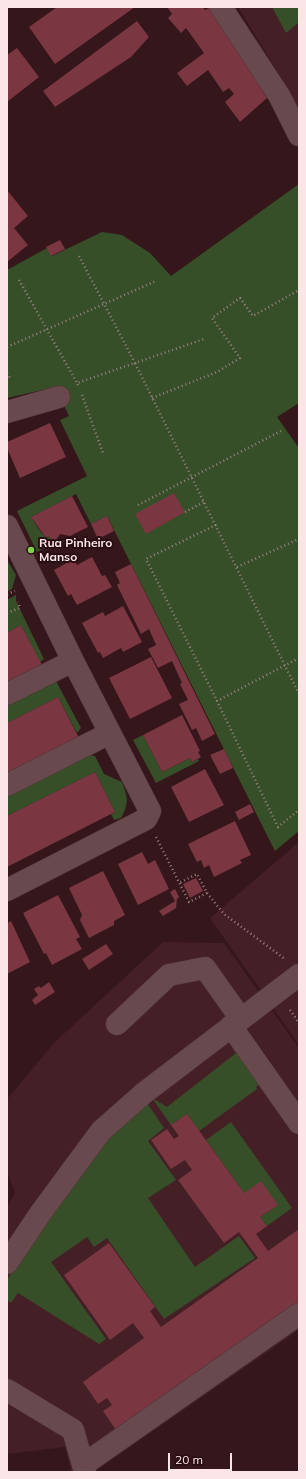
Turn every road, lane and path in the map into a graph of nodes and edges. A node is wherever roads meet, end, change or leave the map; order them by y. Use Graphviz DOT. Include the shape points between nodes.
graph roads {
  1 [pos="221,7"];
  2 [pos="299,135"];
  3 [pos="79,256"];
  4 [pos="19,280"];
  5 [pos="156,281"];
  6 [pos="299,290"];
  7 [pos="104,304"];
  8 [pos="46,329"];
  9 [pos="204,339"];
  10 [pos="7,347"];
  11 [pos="135,363"];
  12 [pos="7,373"];
  13 [pos="10,378"];
  14 [pos="77,383"];
  15 [pos="59,397"];
  16 [pos="82,398"];
  17 [pos="152,398"];
  18 [pos="7,412"];
  19 [pos="281,430"];
  20 [pos="103,453"];
  21 [pos="192,478"];
  22 [pos="204,502"];
  23 [pos="138,506"];
  24 [pos="185,512"];
  25 [pos="216,525"];
  26 [pos="7,526"];
  27 [pos="299,539"];
  28 [pos="237,567"];
  29 [pos="299,658"];
  30 [pos="73,661"];
  31 [pos="285,666"];
  32 [pos="7,694"];
  33 [pos="299,694"];
  34 [pos="217,701"];
  35 [pos="110,733"];
  36 [pos="7,785"];
  37 [pos="299,810"];
  38 [pos="146,819"];
  39 [pos="180,883"];
  40 [pos="7,890"];
  41 [pos="207,893"];
  42 [pos="294,969"];
  43 [pos="236,1022"];
  44 [pos="116,1024"];
  45 [pos="299,1122"];
  46 [pos="7,1264"];
  47 [pos="299,1314"];
  48 [pos="7,1390"];
  49 [pos="84,1469"];
  1 -- 2 [label="street" via="280,97"];
  3 -- 7 [label="path"];
  4 -- 8 [label="path"];
  5 -- 7 [label="path"];
  6 -- 17 [label="path" via="253,316 240,298 212,318 240,358 217,372"];
  7 -- 8 [label="path"];
  7 -- 11 [label="path"];
  8 -- 10 [label="path"];
  8 -- 14 [label="path"];
  9 -- 11 [label="path"];
  11 -- 14 [label="path"];
  11 -- 17 [label="path"];
  12 -- 13 [label="path"];
  14 -- 15 [label="path" via="62,391"];
  15 -- 18 [label="street"];
  16 -- 20 [label="path"];
  17 -- 21 [label="path"];
  19 -- 21 [label="path"];
  21 -- 22 [label="path"];
  21 -- 23 [label="path"];
  22 -- 24 [label="path"];
  22 -- 25 [label="path"];
  25 -- 28 [label="path"];
  25 -- 34 [label="path" via="146,559"];
  26 -- 30 [label="street"];
  27 -- 28 [label="path"];
  28 -- 31 [label="path"];
  29 -- 31 [label="path"];
  30 -- 32 [label="street"];
  30 -- 35 [label="street"];
  31 -- 33 [label="path"];
  31 -- 34 [label="path"];
  34 -- 37 [label="path" via="278,827"];
  35 -- 36 [label="street"];
  35 -- 38 [label="street" via="150,811"];
  38 -- 39 [label="path"];
  38 -- 40 [label="street"];
  39 -- 41 [label="path" via="197,874"];
  39 -- 41 [label="path" via="189,902"];
  41 -- 42 [label="path" via="224,914"];
  42 -- 43 [label="street"];
  43 -- 44 [label="street" via="205,968 169,975"];
  43 -- 45 [label="street"];
  43 -- 46 [label="street" via="144,1093 101,1131 42,1211"];
  47 -- 49 [label="street"];
  48 -- 49 [label="street" via="73,1430"];
}
